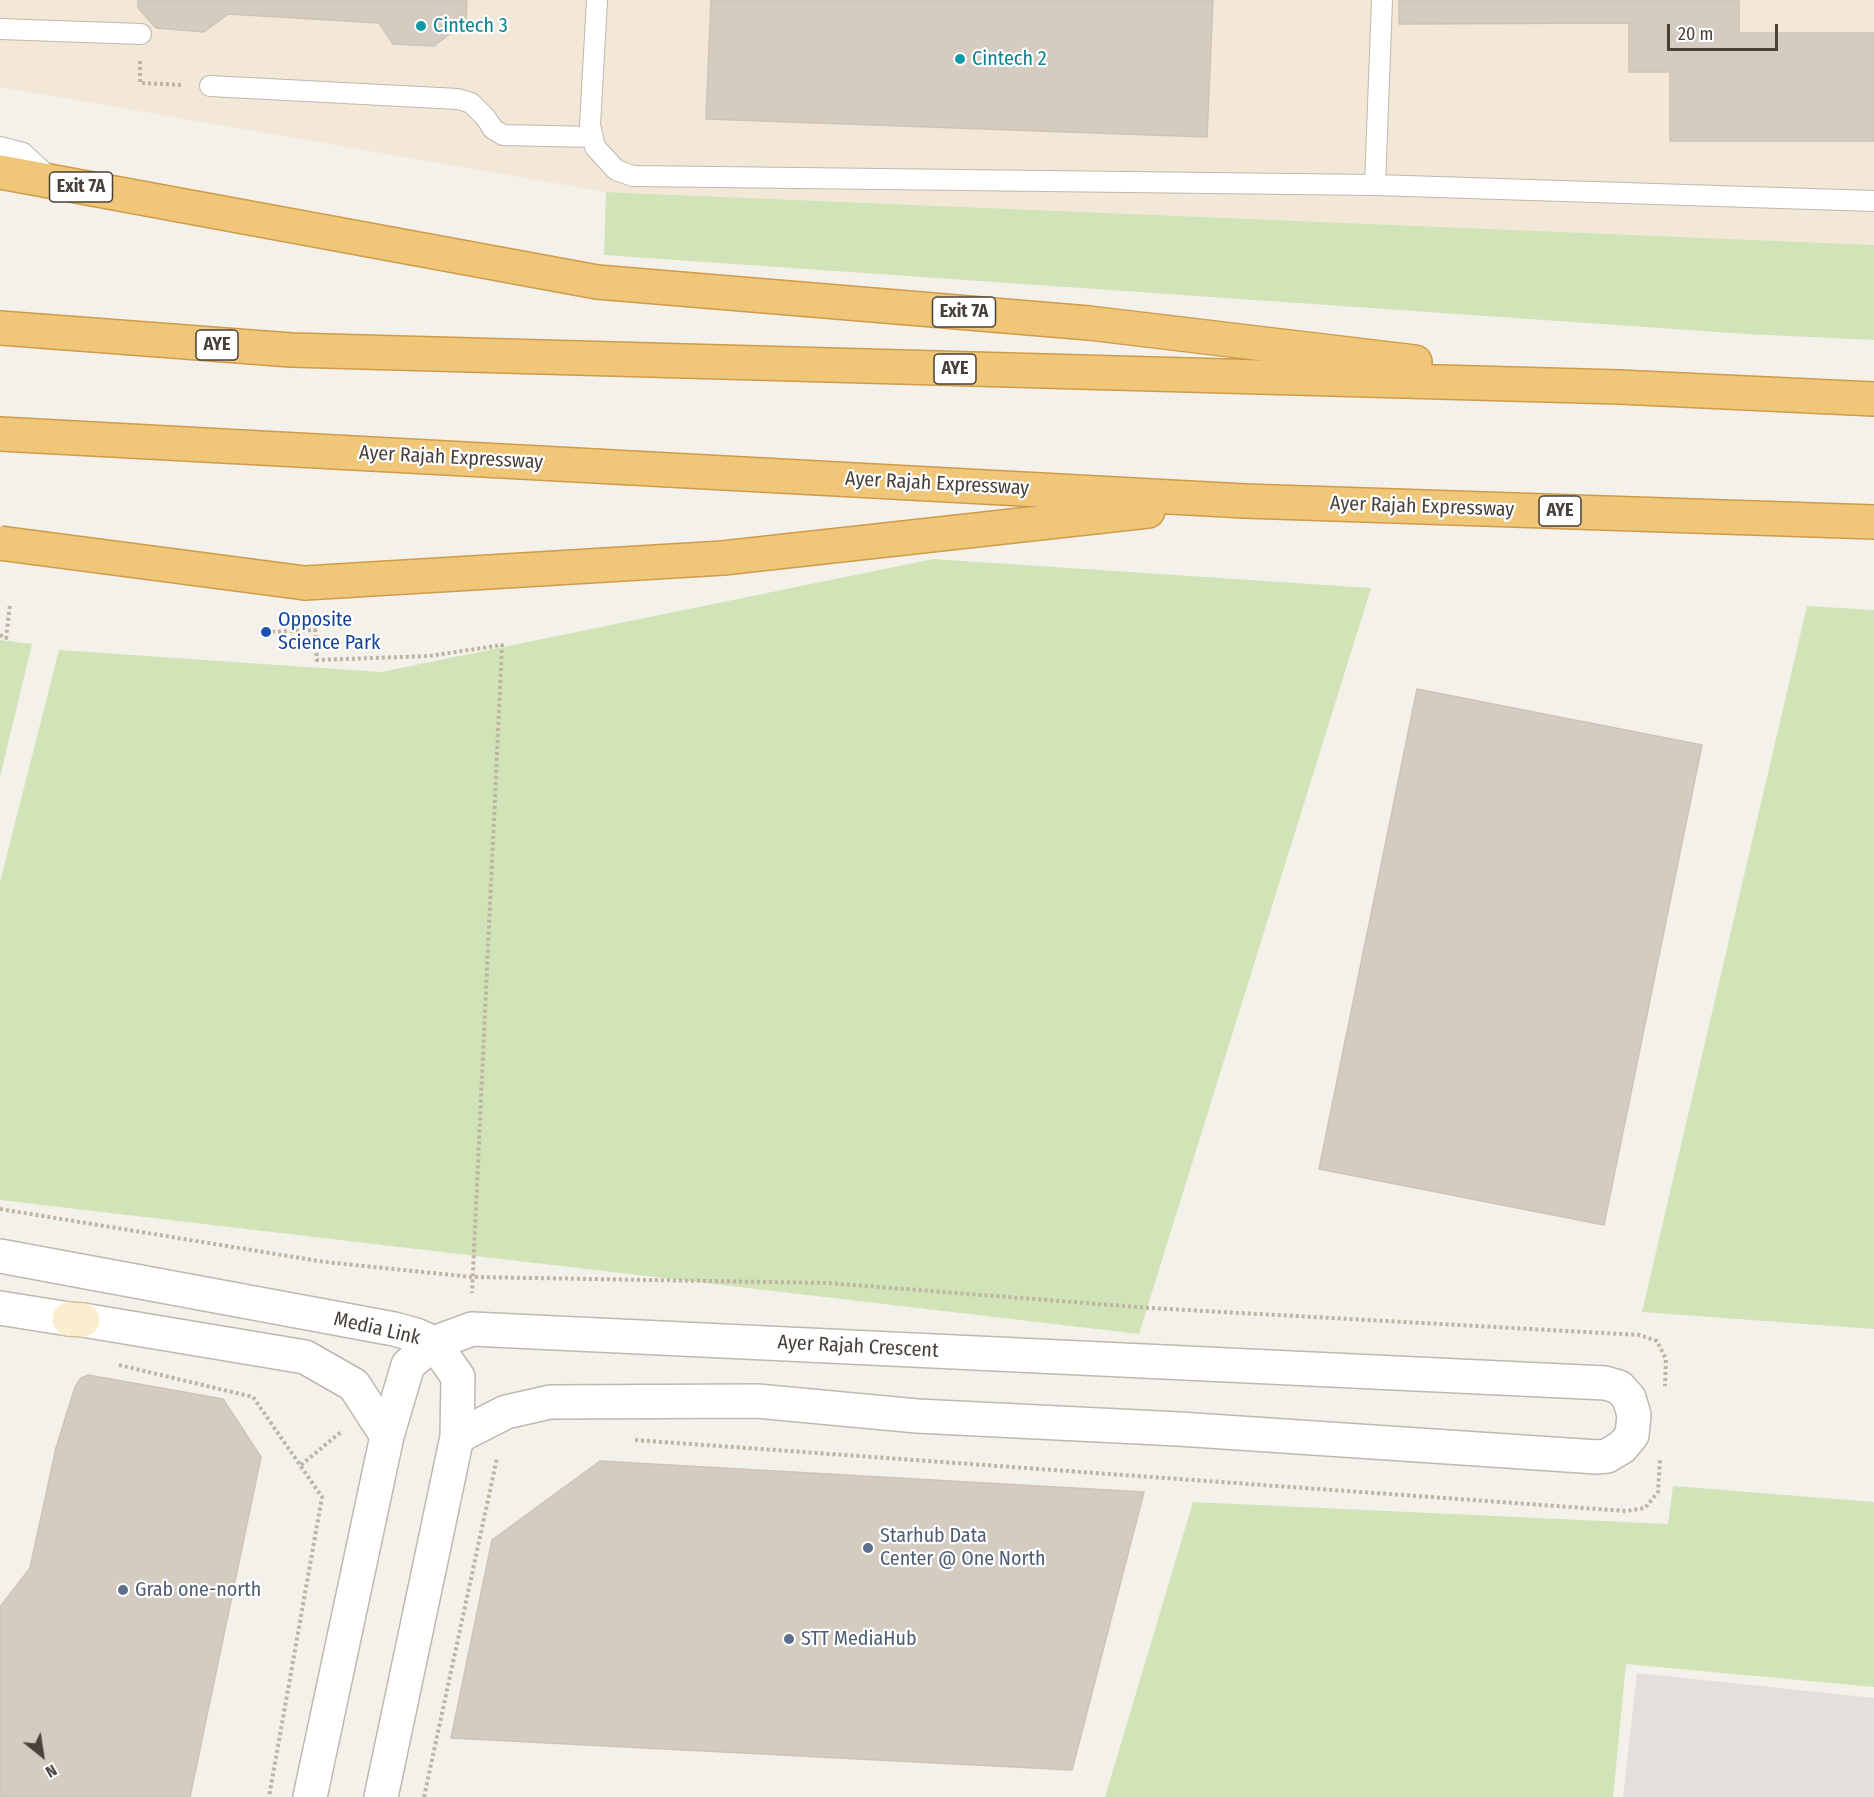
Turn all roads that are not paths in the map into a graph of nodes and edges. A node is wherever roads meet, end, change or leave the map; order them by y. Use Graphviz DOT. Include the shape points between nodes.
graph roads {
  1 [pos="597,0"];
  2 [pos="1382,0"];
  3 [pos="0,29"];
  4 [pos="141,34"];
  5 [pos="210,86"];
  6 [pos="593,137"];
  7 [pos="0,147"];
  8 [pos="0,172"];
  9 [pos="54,182"];
  10 [pos="1375,185"];
  11 [pos="1874,201"];
  12 [pos="0,328"];
  13 [pos="1619,387"];
  14 [pos="1874,399"];
  15 [pos="0,434"];
  16 [pos="1245,501"];
  17 [pos="1874,522"];
  18 [pos="0,543"];
  19 [pos="0,1256"];
  20 [pos="0,1308"];
  21 [pos="434,1343"];
  22 [pos="387,1436"];
  23 [pos="457,1437"];
  24 [pos="310,1797"];
  25 [pos="381,1797"];
  1 -- 6 [label="lane" via="590,125"];
  2 -- 10 [label="lane"];
  3 -- 4 [label="lane"];
  5 -- 6 [label="lane" via="458,99 471,103 503,135"];
  6 -- 10 [label="lane" via="595,147 616,170 633,176"];
  7 -- 9 [label="lane" via="23,153"];
  8 -- 9 [label="highway, Exit 7A"];
  9 -- 13 [label="highway, Exit 7A" via="597,282 1089,323"];
  10 -- 11 [label="lane"];
  12 -- 13 [label="highway, AYE" via="291,350"];
  13 -- 14 [label="highway, AYE"];
  15 -- 16 [label="highway, Ayer Rajah Expressway / AYE"];
  16 -- 17 [label="highway, Ayer Rajah Expressway / AYE"];
  16 -- 18 [label="highway, bridge" via="723,558 305,584"];
  19 -- 21 [label="street, Media Link" via="394,1329"];
  20 -- 22 [label="street" via="305,1357 354,1385"];
  21 -- 22 [label="street" via="408,1365"];
  21 -- 23 [label="street, Media Link" via="458,1377"];
  21 -- 23 [label="street, Ayer Rajah Crescent" via="472,1329 483,1329 1605,1383 1618,1387 1629,1398 1634,1415 1632,1435 1622,1447 1597,1457 917,1416 757,1401 550,1402 506,1412"];
  22 -- 24 [label="street"];
  23 -- 25 [label="street, Media Link"];
}
